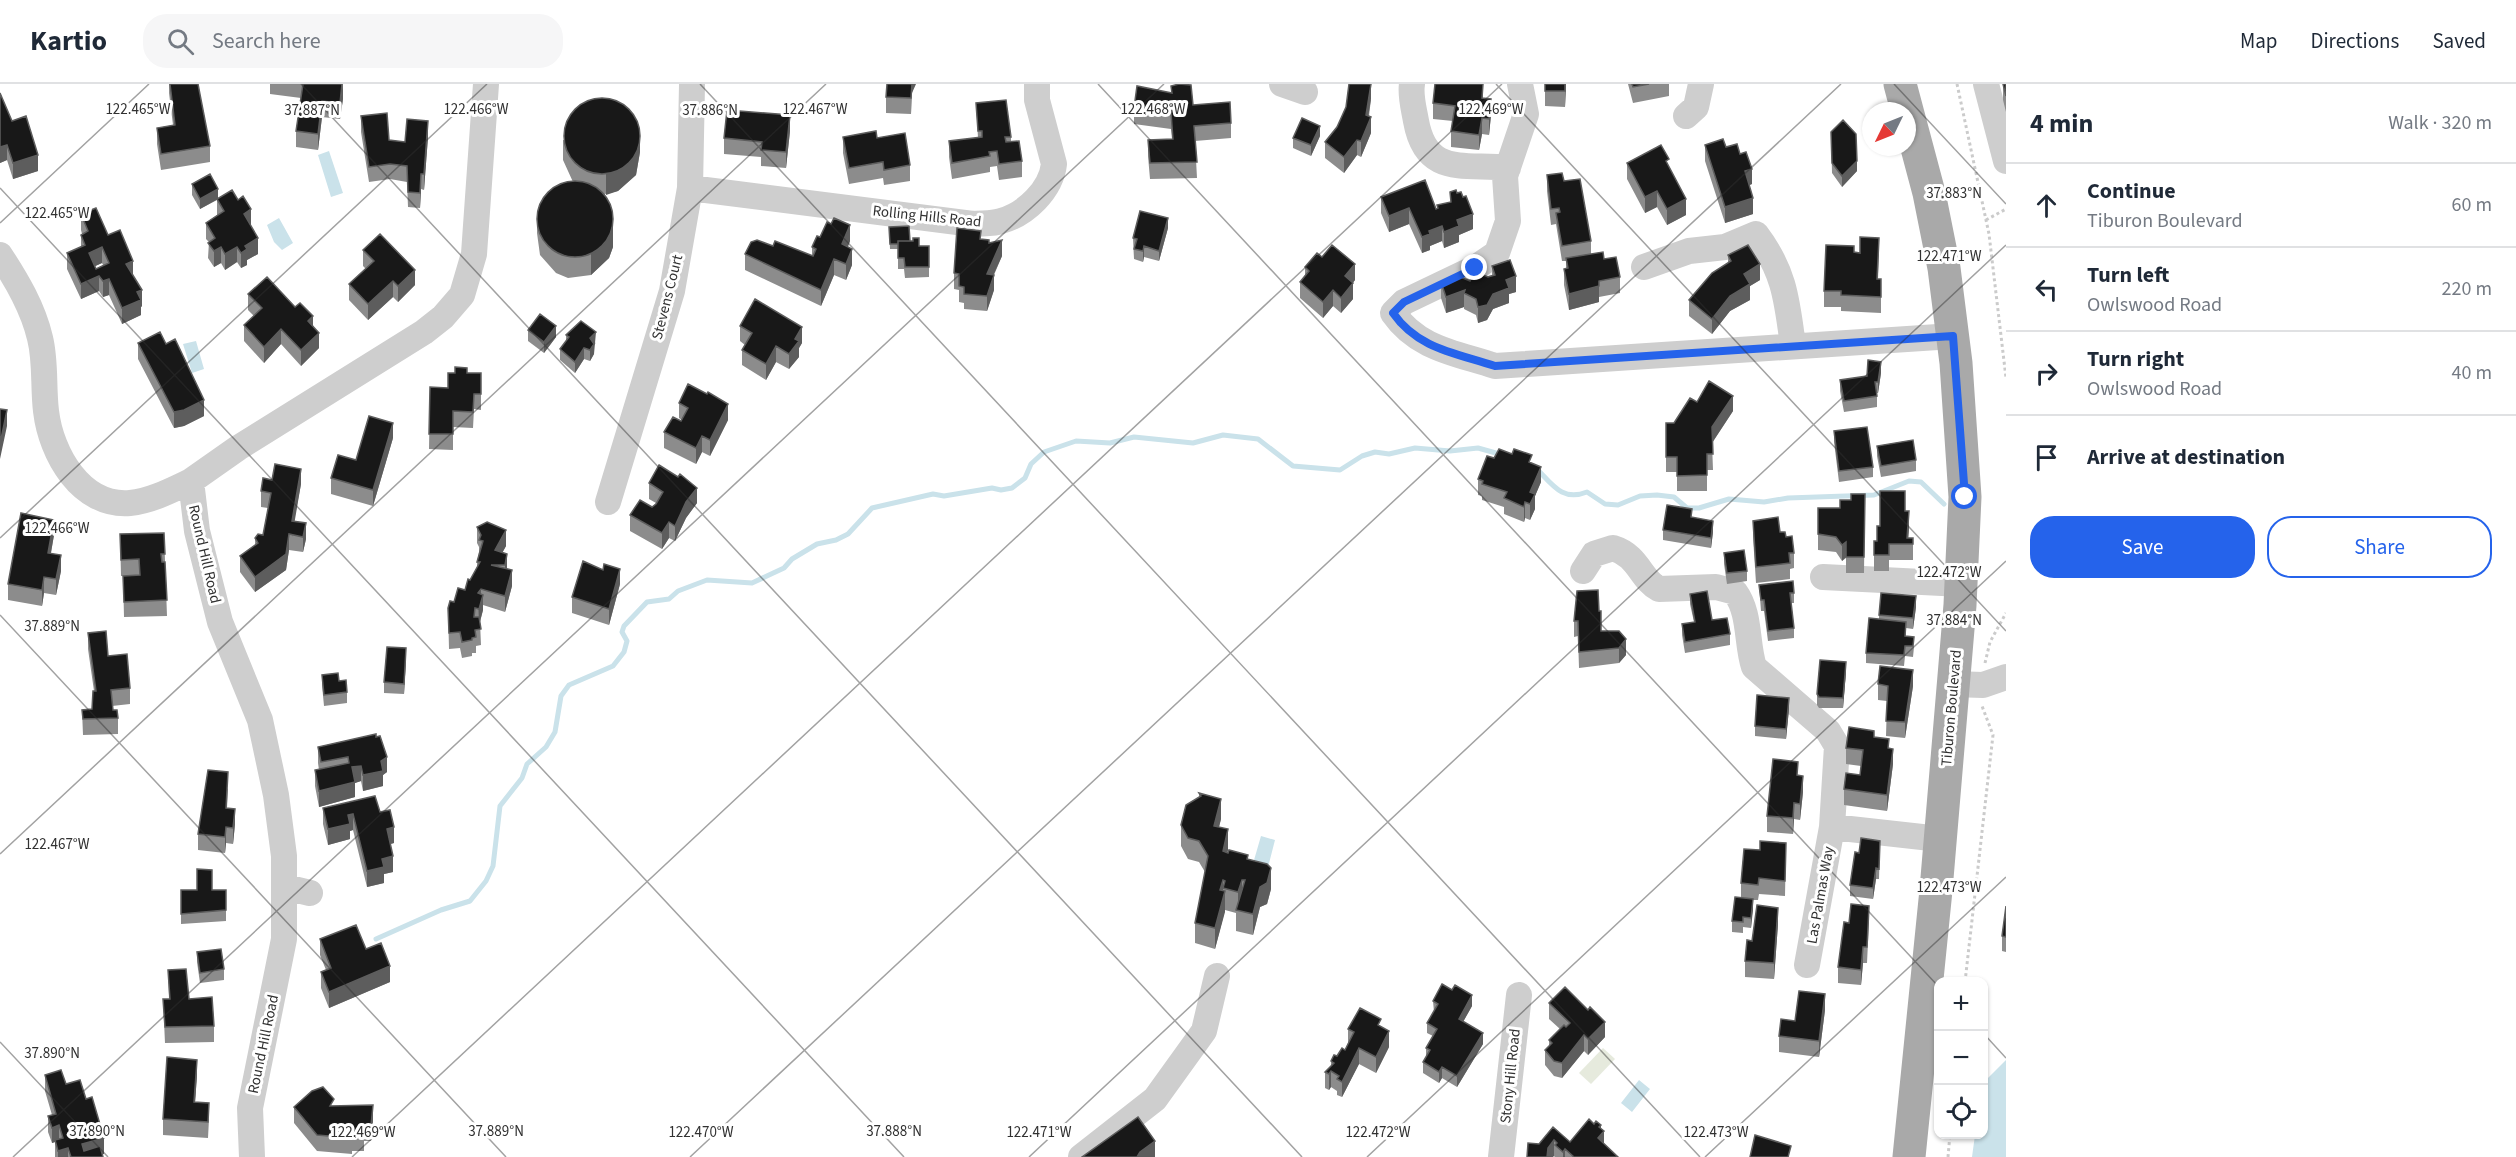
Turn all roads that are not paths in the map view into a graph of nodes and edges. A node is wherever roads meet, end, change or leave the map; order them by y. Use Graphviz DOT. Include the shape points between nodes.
graph roads {
  1 [pos="486,84"];
  2 [pos="1037,84"];
  3 [pos="1412,84"];
  4 [pos="1520,84"];
  5 [pos="1701,84"];
  6 [pos="1900,84"];
  7 [pos="1986,84"];
  8 [pos="688,85"];
  9 [pos="1686,116"];
  10 [pos="2006,160"];
  11 [pos="1508,168"];
  12 [pos="690,188"];
  13 [pos="0,255"];
  14 [pos="1644,267"];
  15 [pos="1953,336"];
  16 [pos="1793,346"];
  17 [pos="191,481"];
  18 [pos="608,502"];
  19 [pos="1583,571"];
  20 [pos="1823,577"];
  21 [pos="1962,584"];
  22 [pos="1996,671"];
  23 [pos="1953,684"];
  24 [pos="1832,827"];
  25 [pos="1940,839"];
  26 [pos="1807,965"];
  27 [pos="1217,976"];
  28 [pos="1519,995"];
  29 [pos="252,1157"];
  30 [pos="1081,1157"];
  31 [pos="1502,1157"];
  32 [pos="1909,1157"];
  1 -- 17 [label="street" via="474,254 462,295 424,332"];
  2 -- 12 [label="street, Rolling Hills Road" via="1053,175 1026,208 1001,221 973,224"];
  3 -- 11 [label="street" via="1421,144 1433,158 1449,164"];
  4 -- 11 [label="street" via="1526,114"];
  5 -- 9 [label="street" via="1696,107"];
  6 -- 15 [label="main road, Tiburon Boulevard" via="1937,230"];
  7 -- 10 [label="street"];
  8 -- 12 [label="street, Stevens Court"];
  11 -- 16 [label="street" via="1508,221 1497,253 1475,268 1404,302 1393,313 1405,330 1420,340 1495,366"];
  12 -- 18 [label="street, Stevens Court" via="672,291"];
  13 -- 17 [label="street" via="21,288 40,336 48,426 74,478 98,498 131,503"];
  14 -- 16 [label="street" via="1689,251 1725,247 1756,234 1773,257 1787,298"];
  15 -- 16 [label="street"];
  15 -- 21 [label="main road, Tiburon Boulevard" via="1964,478"];
  17 -- 29 [label="street, Round Hill Road" via="197,531 220,622 260,720 298,890 284,939 250,1108"];
  19 -- 24 [label="street" via="1594,554 1614,548 1634,560 1659,589 1716,587 1735,592 1744,608 1754,668 1828,731 1837,746"];
  20 -- 21 [label="street"];
  21 -- 23 [label="main road, Tiburon Boulevard"];
  22 -- 23 [label="street" via="1983,686"];
  23 -- 25 [label="main road, Tiburon Boulevard"];
  24 -- 25 [label="street, Las Palmas Way"];
  24 -- 26 [label="street, Las Palmas Way"];
  25 -- 32 [label="main road, Tiburon Boulevard"];
  27 -- 30 [label="street" via="1204,1031 1155,1099"];
  28 -- 31 [label="street, Stony Hill Road" via="1500,1116"];
}
